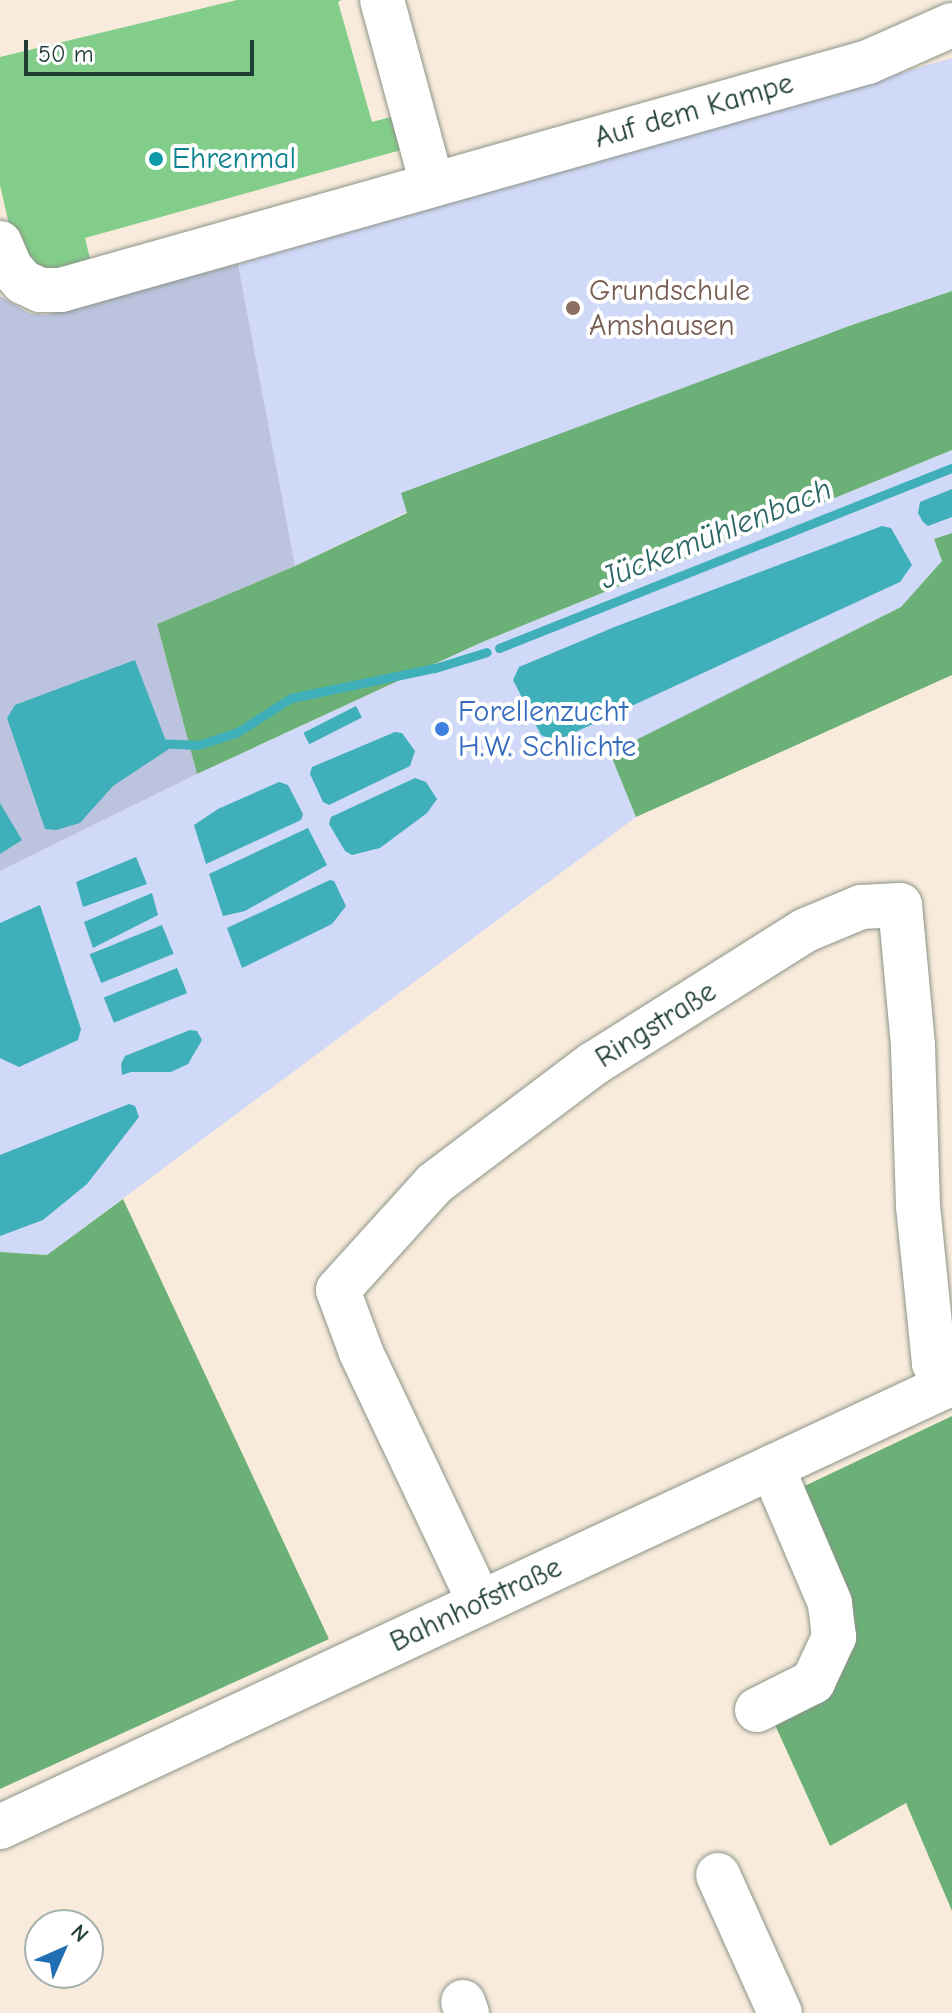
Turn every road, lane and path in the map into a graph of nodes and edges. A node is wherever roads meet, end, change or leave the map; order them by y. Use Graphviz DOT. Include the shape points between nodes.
graph roads {
  1 [pos="382,0"];
  2 [pos="952,25"];
  3 [pos="432,184"];
  4 [pos="0,243"];
  5 [pos="948,1385"];
  6 [pos="772,1467"];
  7 [pos="480,1603"];
  8 [pos="757,1710"];
  9 [pos="0,1827"];
  10 [pos="718,1875"];
  11 [pos="780,2013"];
  1 -- 3 [label="street"];
  2 -- 3 [label="street, Auf dem Kampe" via="868,62"];
  3 -- 4 [label="street, Auf dem Kampe" via="61,290 40,290 23,282"];
  5 -- 6 [label="street, Bahnhofstraße"];
  5 -- 7 [label="street, Ringstraße" via="934,1363 900,905 861,907 806,930 593,1064 435,1183 338,1290 361,1352"];
  6 -- 7 [label="street, Bahnhofstraße"];
  6 -- 8 [label="street" via="830,1603 834,1637 813,1682"];
  7 -- 9 [label="street, Bahnhofstraße"];
  10 -- 11 [label="street"];
}
